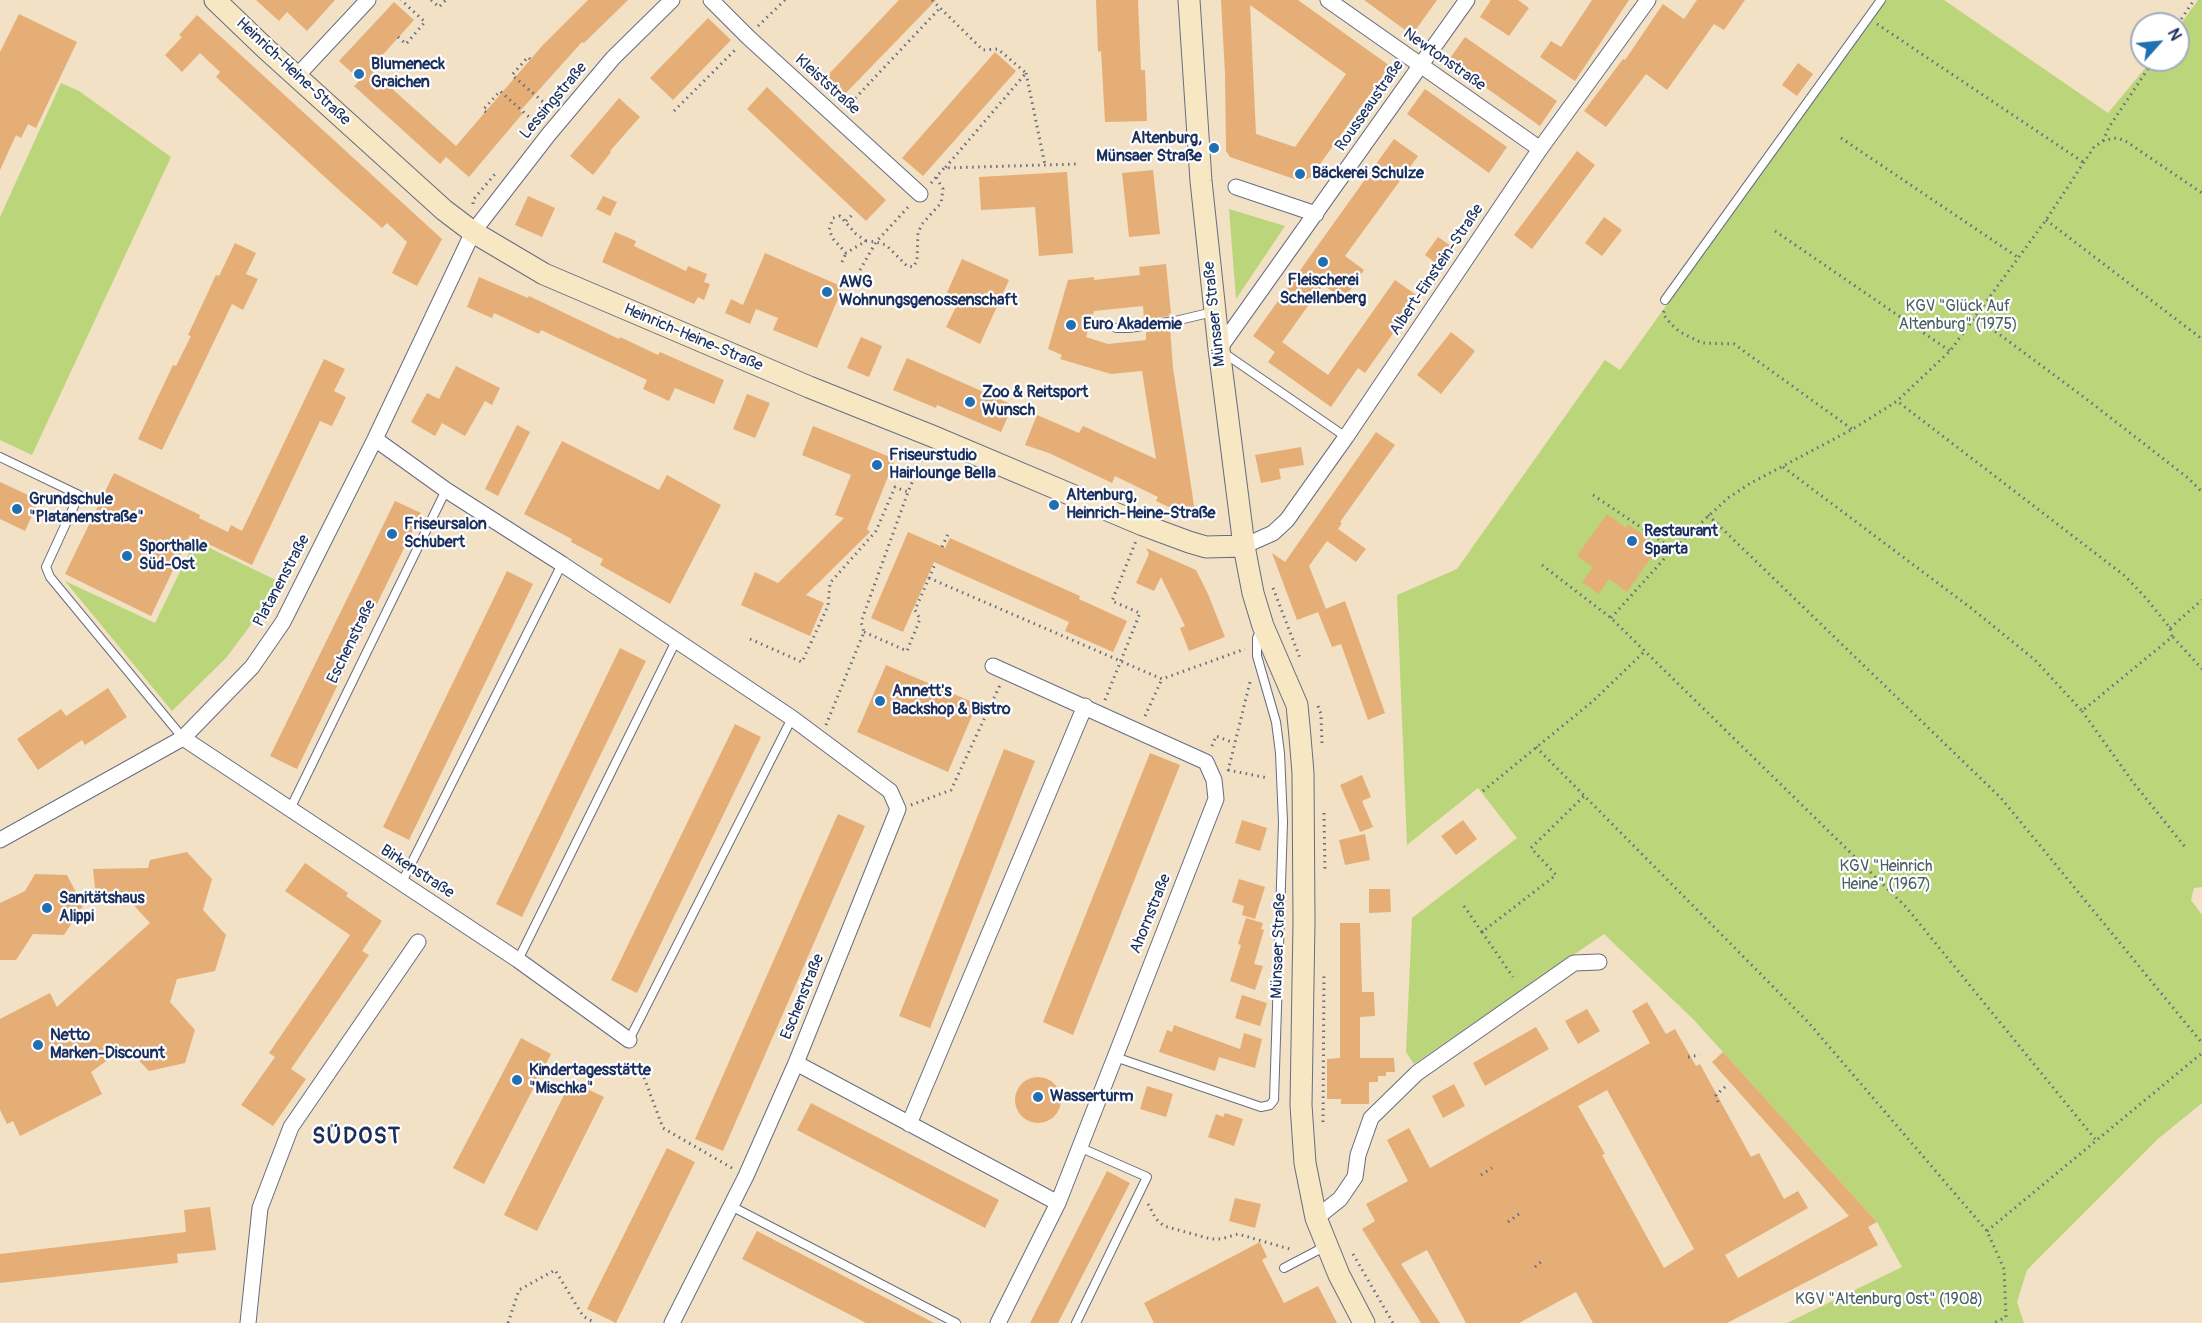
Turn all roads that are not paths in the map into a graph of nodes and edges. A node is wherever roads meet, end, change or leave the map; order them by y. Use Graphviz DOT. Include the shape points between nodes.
graph roads {
  1 [pos="215,0"];
  2 [pos="368,0"];
  3 [pos="672,0"];
  4 [pos="711,0"];
  5 [pos="1189,0"];
  6 [pos="1328,0"];
  7 [pos="1467,0"];
  8 [pos="1648,0"];
  9 [pos="1881,0"];
  10 [pos="1420,66"];
  11 [pos="296,77"];
  12 [pos="1540,149"];
  13 [pos="1236,187"];
  14 [pos="920,194"];
  15 [pos="1316,214"];
  16 [pos="472,232"];
  17 [pos="1665,300"];
  18 [pos="1215,311"];
  19 [pos="1116,327"];
  20 [pos="1219,349"];
  21 [pos="1346,437"];
  22 [pos="375,439"];
  23 [pos="0,457"];
  24 [pos="446,490"];
  25 [pos="1244,546"];
  26 [pos="562,564"];
  27 [pos="1263,626"];
  28 [pos="676,641"];
  29 [pos="1000,669"];
  30 [pos="1085,706"];
  31 [pos="792,718"];
  32 [pos="183,738"];
  33 [pos="290,809"];
  34 [pos="0,840"];
  35 [pos="401,884"];
  36 [pos="418,942"];
  37 [pos="518,960"];
  38 [pos="1599,962"];
  39 [pos="629,1040"];
  40 [pos="1114,1057"];
  41 [pos="796,1063"];
  42 [pos="909,1124"];
  43 [pos="1079,1147"];
  44 [pos="1058,1203"];
  45 [pos="731,1206"];
  46 [pos="1316,1218"];
  47 [pos="1318,1250"];
  48 [pos="1284,1269"];
  49 [pos="248,1323"];
  50 [pos="672,1323"];
  51 [pos="956,1323"];
  52 [pos="998,1323"];
  53 [pos="1076,1323"];
  54 [pos="1364,1323"];
  1 -- 11 [label="street, Heinrich-Heine-Straße"];
  2 -- 11 [label="street"];
  3 -- 16 [label="street, Lessingstraße" via="613,58"];
  4 -- 14 [label="street, Kleiststraße"];
  5 -- 18 [label="street, Münsaer Straße" via="1198,150"];
  6 -- 10 [label="street, Newtonstraße"];
  7 -- 10 [label="street, Rousseaustraße"];
  8 -- 12 [label="street, Albert-Einstein-Straße"];
  9 -- 17 [label="lane"];
  10 -- 12 [label="street, Newtonstraße"];
  10 -- 15 [label="street, Rousseaustraße"];
  11 -- 16 [label="street, Heinrich-Heine-Straße"];
  12 -- 21 [label="street, Albert-Einstein-Straße"];
  13 -- 15 [label="street"];
  15 -- 20 [label="street, Rousseaustraße"];
  16 -- 22 [label="street, Platanenstraße"];
  16 -- 25 [label="street, Heinrich-Heine-Straße" via="544,274 1143,525 1206,547"];
  18 -- 19 [label="lane" via="1175,321"];
  18 -- 20 [label="street, Münsaer Straße"];
  20 -- 21 [label="lane"];
  20 -- 25 [label="street, Münsaer Straße"];
  21 -- 25 [label="street, Albert-Einstein-Straße" via="1287,519 1273,533"];
  22 -- 24 [label="street"];
  22 -- 32 [label="street, Platanenstraße" via="283,622 252,667"];
  23 -- 32 [label="lane" via="79,495 46,567 50,577"];
  24 -- 26 [label="street"];
  24 -- 33 [label="lane, Eschenstraße"];
  25 -- 27 [label="street, Münsaer Straße"];
  26 -- 28 [label="street"];
  26 -- 35 [label="lane"];
  27 -- 40 [label="lane, Münsaer Straße" via="1257,638 1257,656 1276,722 1283,822 1274,1100 1261,1107"];
  27 -- 46 [label="street, Münsaer Straße" via="1297,705 1300,737 1304,922 1301,1105 1305,1162"];
  28 -- 31 [label="street"];
  28 -- 37 [label="lane"];
  29 -- 30 [label="street"];
  30 -- 40 [label="street, Ahornstraße" via="1206,762 1214,780 1216,799"];
  30 -- 42 [label="street"];
  31 -- 39 [label="lane"];
  31 -- 41 [label="street, Eschenstraße" via="890,790 898,809"];
  32 -- 33 [label="street, Birkenstraße"];
  32 -- 34 [label="street, Platanenstraße"];
  33 -- 35 [label="street, Birkenstraße"];
  35 -- 37 [label="street, Birkenstraße"];
  36 -- 49 [label="street" via="291,1127 260,1208"];
  37 -- 39 [label="street, Birkenstraße"];
  38 -- 46 [label="street" via="1574,963 1417,1073 1371,1119 1355,1177 1340,1199"];
  40 -- 43 [label="street, Ahornstraße"];
  41 -- 42 [label="street"];
  41 -- 45 [label="street, Eschenstraße"];
  42 -- 44 [label="street"];
  43 -- 44 [label="street, Ahornstraße"];
  43 -- 53 [label="lane" via="1147,1178"];
  44 -- 52 [label="street, Ahornstraße"];
  45 -- 50 [label="street, Eschenstraße"];
  45 -- 51 [label="lane"];
  46 -- 47 [label="street, Münsaer Straße"];
  47 -- 48 [label="lane"];
  47 -- 54 [label="street, Münsaer Straße" via="1339,1275"];
}
